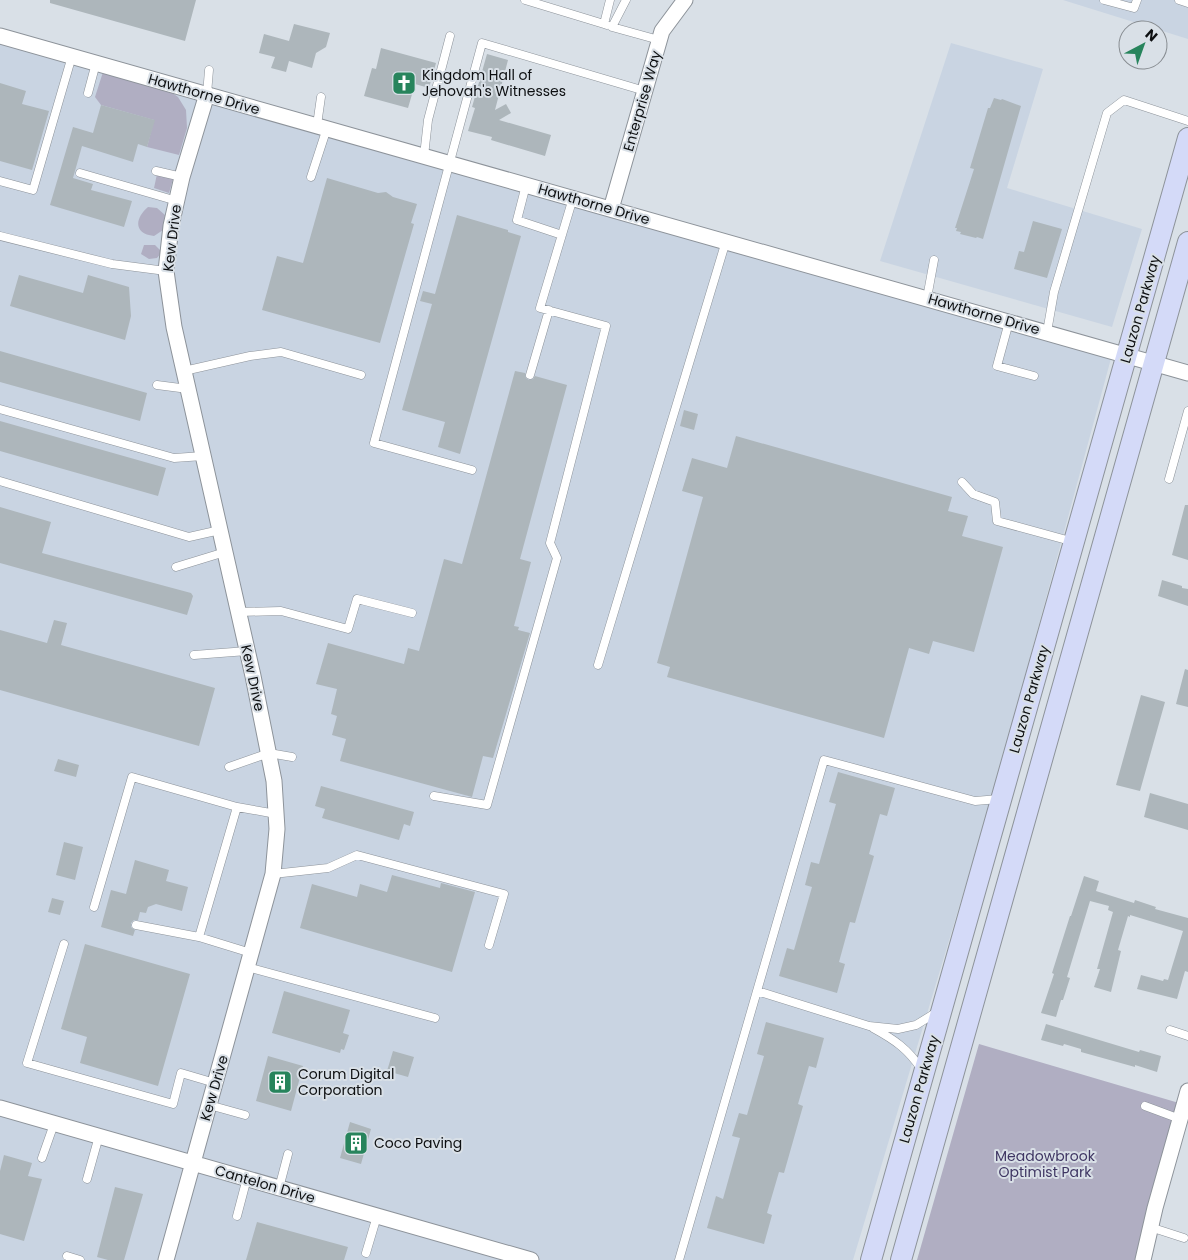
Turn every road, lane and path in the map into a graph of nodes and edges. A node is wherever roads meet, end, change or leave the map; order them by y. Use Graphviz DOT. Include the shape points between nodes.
graph roads {
  1 [pos="525,0"];
  2 [pos="610,0"];
  3 [pos="626,0"];
  4 [pos="686,0"];
  5 [pos="1104,0"];
  6 [pos="1137,0"];
  7 [pos="1179,0"];
  8 [pos="1188,2"];
  9 [pos="604,24"];
  10 [pos="612,27"];
  11 [pos="0,36"];
  12 [pos="450,36"];
  13 [pos="659,40"];
  14 [pos="72,56"];
  15 [pos="96,63"];
  16 [pos="209,70"];
  17 [pos="645,91"];
  18 [pos="88,93"];
  19 [pos="207,94"];
  20 [pos="321,97"];
  21 [pos="1188,121"];
  22 [pos="322,127"];
  23 [pos="1188,138"];
  24 [pos="424,156"];
  25 [pos="450,163"];
  26 [pos="156,170"];
  27 [pos="80,172"];
  28 [pos="182,177"];
  29 [pos="311,177"];
  30 [pos="0,181"];
  31 [pos="526,184"];
  32 [pos="573,198"];
  33 [pos="176,201"];
  34 [pos="611,209"];
  35 [pos="562,235"];
  36 [pos="0,236"];
  37 [pos="726,241"];
  38 [pos="1188,242"];
  39 [pos="934,260"];
  40 [pos="166,271"];
  41 [pos="927,298"];
  42 [pos="549,310"];
  43 [pos="1009,322"];
  44 [pos="1047,332"];
  45 [pos="1127,355"];
  46 [pos="1154,364"];
  47 [pos="184,371"];
  48 [pos="1188,373"];
  49 [pos="361,375"];
  50 [pos="530,375"];
  51 [pos="1034,376"];
  52 [pos="157,385"];
  53 [pos="188,389"];
  54 [pos="0,409"];
  55 [pos="1188,411"];
  56 [pos="203,456"];
  57 [pos="472,470"];
  58 [pos="1169,479"];
  59 [pos="0,481"];
  60 [pos="962,482"];
  61 [pos="220,530"];
  62 [pos="1074,542"];
  63 [pos="225,552"];
  64 [pos="176,567"];
  65 [pos="238,612"];
  66 [pos="412,613"];
  67 [pos="247,651"];
  68 [pos="194,655"];
  69 [pos="598,665"];
  70 [pos="268,753"];
  71 [pos="292,757"];
  72 [pos="229,767"];
  73 [pos="434,796"];
  74 [pos="1001,799"];
  75 [pos="237,806"];
  76 [pos="276,814"];
  77 [pos="273,874"];
  78 [pos="94,907"];
  79 [pos="136,925"];
  80 [pos="199,937"];
  81 [pos="64,944"];
  82 [pos="489,945"];
  83 [pos="249,960"];
  84 [pos="757,991"];
  85 [pos="942,1009"];
  86 [pos="435,1018"];
  87 [pos="869,1026"];
  88 [pos="1170,1030"];
  89 [pos="1188,1036"];
  90 [pos="924,1073"];
  91 [pos="215,1083"];
  92 [pos="1188,1091"];
  93 [pos="209,1105"];
  94 [pos="1145,1106"];
  95 [pos="0,1108"];
  96 [pos="245,1115"];
  97 [pos="1180,1119"];
  98 [pos="54,1124"];
  99 [pos="99,1136"];
  100 [pos="288,1154"];
  101 [pos="42,1158"];
  102 [pos="193,1163"];
  103 [pos="247,1178"];
  104 [pos="87,1179"];
  105 [pos="279,1188"];
  106 [pos="236,1216"];
  107 [pos="377,1216"];
  108 [pos="1150,1227"];
  109 [pos="1184,1238"];
  110 [pos="366,1253"];
  111 [pos="67,1256"];
  112 [pos="80,1260"];
  113 [pos="166,1260"];
  114 [pos="530,1260"];
  115 [pos="679,1260"];
  116 [pos="871,1260"];
  117 [pos="901,1260"];
  118 [pos="1143,1260"];
  1 -- 9 [label="lane"];
  2 -- 9 [label="lane"];
  3 -- 10 [label="lane"];
  4 -- 13 [label="street, Enterprise Way" via="662,31"];
  5 -- 6 [label="lane" via="1134,8"];
  7 -- 8 [label="lane"];
  9 -- 10 [label="lane"];
  10 -- 13 [label="lane"];
  11 -- 14 [label="street, Hawthorne Drive"];
  12 -- 24 [label="lane" via="428,120"];
  13 -- 17 [label="street, Enterprise Way"];
  14 -- 15 [label="street, Hawthorne Drive"];
  14 -- 30 [label="lane" via="33,190"];
  15 -- 18 [label="lane"];
  15 -- 19 [label="street, Hawthorne Drive"];
  16 -- 19 [label="lane"];
  17 -- 25 [label="lane" via="482,42"];
  17 -- 34 [label="street, Enterprise Way"];
  19 -- 22 [label="street, Hawthorne Drive"];
  19 -- 28 [label="street, Kew Drive"];
  20 -- 22 [label="lane"];
  21 -- 44 [label="lane" via="1124,100 1107,113 1054,292"];
  22 -- 24 [label="street, Hawthorne Drive"];
  22 -- 29 [label="lane"];
  23 -- 45 [label="main road, Lauzon Parkway"];
  24 -- 25 [label="street, Hawthorne Drive"];
  25 -- 31 [label="street, Hawthorne Drive"];
  25 -- 57 [label="lane" via="374,444"];
  26 -- 28 [label="lane"];
  27 -- 33 [label="lane"];
  28 -- 33 [label="street, Kew Drive"];
  31 -- 32 [label="street, Hawthorne Drive"];
  31 -- 35 [label="lane" via="517,220"];
  32 -- 34 [label="street, Hawthorne Drive"];
  32 -- 35 [label="lane"];
  33 -- 40 [label="street, Kew Drive"];
  34 -- 37 [label="street, Hawthorne Drive"];
  35 -- 42 [label="lane" via="540,308"];
  36 -- 40 [label="lane" via="112,264"];
  37 -- 41 [label="street, Hawthorne Drive"];
  37 -- 69 [label="lane"];
  38 -- 46 [label="main road, Lauzon Parkway"];
  39 -- 41 [label="lane"];
  40 -- 47 [label="street, Kew Drive"];
  41 -- 43 [label="street, Hawthorne Drive"];
  42 -- 50 [label="lane"];
  42 -- 73 [label="lane" via="606,326 550,543 557,558 487,805"];
  43 -- 44 [label="street, Hawthorne Drive"];
  43 -- 51 [label="lane" via="997,366"];
  44 -- 45 [label="street, Hawthorne Drive"];
  45 -- 46 [label="street, Hawthorne Drive"];
  45 -- 62 [label="main road, Lauzon Parkway"];
  46 -- 48 [label="street, Hawthorne Drive"];
  46 -- 117 [label="main road, Lauzon Parkway"];
  47 -- 49 [label="lane" via="281,352"];
  47 -- 53 [label="street, Kew Drive"];
  52 -- 53 [label="lane"];
  53 -- 56 [label="street, Kew Drive"];
  54 -- 56 [label="lane" via="174,458"];
  55 -- 58 [label="lane"];
  56 -- 61 [label="street, Kew Drive"];
  59 -- 61 [label="lane" via="189,536"];
  60 -- 62 [label="lane" via="973,494 995,502 997,521"];
  61 -- 63 [label="street, Kew Drive"];
  62 -- 74 [label="main road, Lauzon Parkway"];
  63 -- 64 [label="lane"];
  63 -- 65 [label="street, Kew Drive"];
  65 -- 66 [label="lane" via="282,611 348,629 357,598"];
  65 -- 67 [label="street, Kew Drive"];
  67 -- 68 [label="lane"];
  67 -- 70 [label="street, Kew Drive"];
  70 -- 71 [label="lane"];
  70 -- 72 [label="lane"];
  70 -- 76 [label="street, Kew Drive"];
  74 -- 84 [label="lane" via="975,801 824,760"];
  74 -- 85 [label="main road, Lauzon Parkway"];
  75 -- 76 [label="lane"];
  75 -- 78 [label="lane" via="132,777"];
  75 -- 80 [label="lane"];
  76 -- 77 [label="street, Kew Drive"];
  77 -- 82 [label="lane" via="328,868 357,855 504,894"];
  77 -- 83 [label="street, Kew Drive"];
  79 -- 80 [label="lane"];
  80 -- 83 [label="lane"];
  81 -- 91 [label="lane" via="26,1063 173,1104 181,1073"];
  83 -- 86 [label="lane"];
  83 -- 91 [label="street, Kew Drive"];
  84 -- 87 [label="lane"];
  84 -- 115 [label="lane"];
  85 -- 87 [label="lane" via="916,1025 898,1029"];
  85 -- 90 [label="main road, Lauzon Parkway"];
  87 -- 90 [label="lane" via="896,1041 913,1056"];
  88 -- 89 [label="lane"];
  90 -- 116 [label="main road, Lauzon Parkway"];
  91 -- 93 [label="street, Kew Drive"];
  92 -- 97 [label="street"];
  93 -- 96 [label="lane"];
  93 -- 102 [label="street, Kew Drive"];
  94 -- 97 [label="lane"];
  95 -- 98 [label="street, Cantelon Drive"];
  97 -- 108 [label="street"];
  98 -- 99 [label="street, Cantelon Drive"];
  98 -- 101 [label="lane"];
  99 -- 102 [label="street, Cantelon Drive"];
  99 -- 104 [label="lane"];
  100 -- 105 [label="lane"];
  102 -- 103 [label="street, Cantelon Drive"];
  102 -- 113 [label="street, Kew Drive"];
  103 -- 105 [label="street, Cantelon Drive"];
  103 -- 106 [label="lane"];
  105 -- 107 [label="street, Cantelon Drive"];
  107 -- 110 [label="lane"];
  107 -- 114 [label="street, Cantelon Drive"];
  108 -- 109 [label="lane"];
  108 -- 118 [label="street"];
  111 -- 112 [label="lane"];
}
